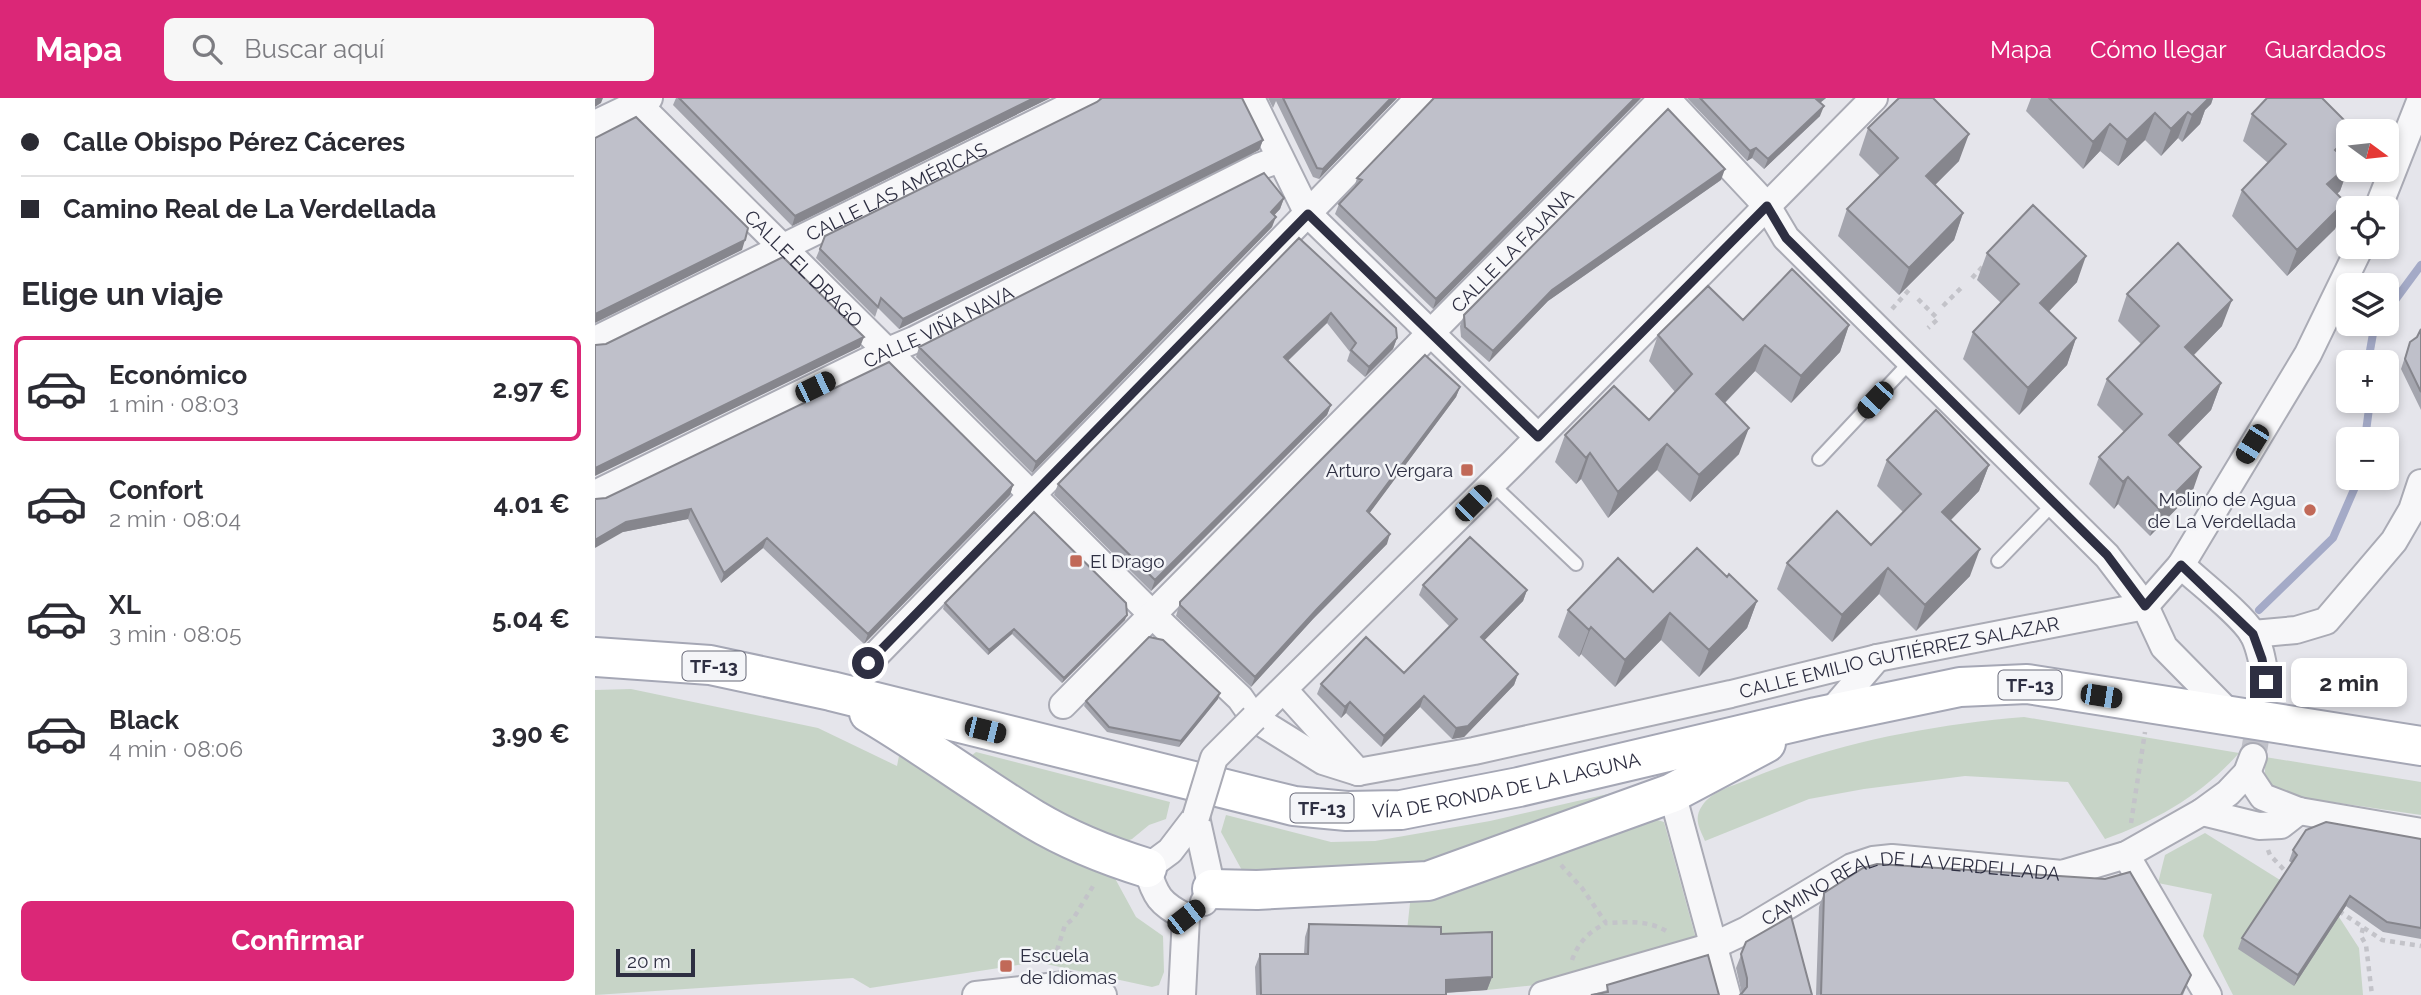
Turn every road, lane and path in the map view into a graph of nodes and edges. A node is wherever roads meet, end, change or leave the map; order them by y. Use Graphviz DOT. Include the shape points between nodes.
graph roads {
  1 [pos="1086,98"];
  2 [pos="1251,98"];
  3 [pos="1419,98"];
  4 [pos="1665,98"];
  5 [pos="1874,98"];
  6 [pos="639,100"];
  7 [pos="2421,100"];
  8 [pos="595,124"];
  9 [pos="1280,159"];
  10 [pos="2383,196"];
  11 [pos="1767,206"];
  12 [pos="1308,214"];
  13 [pos="783,248"];
  14 [pos="2354,259"];
  15 [pos="1987,261"];
  16 [pos="1972,278"];
  17 [pos="1963,286"];
  18 [pos="1909,290"];
  19 [pos="1918,299"];
  20 [pos="1943,306"];
  21 [pos="1891,310"];
  22 [pos="1928,328"];
  23 [pos="1432,333"];
  24 [pos="595,340"];
  25 [pos="888,351"];
  26 [pos="1911,361"];
  27 [pos="1538,437"];
  28 [pos="1819,459"];
  29 [pos="2421,483"];
  30 [pos="1492,484"];
  31 [pos="595,494"];
  32 [pos="1031,494"];
  33 [pos="2053,504"];
  34 [pos="1998,561"];
  35 [pos="1576,564"];
  36 [pos="2181,565"];
  37 [pos="2145,606"];
  38 [pos="1154,613"];
  39 [pos="2253,634"];
  40 [pos="595,657"];
  41 [pos="1877,658"];
  42 [pos="868,663"];
  43 [pos="2266,682"];
  44 [pos="1284,690"];
  45 [pos="831,691"];
  46 [pos="2150,703"];
  47 [pos="1063,705"];
  48 [pos="1823,715"];
  49 [pos="2231,715"];
  50 [pos="1254,718"];
  51 [pos="2421,746"];
  52 [pos="1358,772"];
  53 [pos="1672,793"];
  54 [pos="2299,811"];
  55 [pos="2201,812"];
  56 [pos="1196,817"];
  57 [pos="2259,826"];
  58 [pos="2421,832"];
  59 [pos="1540,841"];
  60 [pos="2126,855"];
  61 [pos="1147,868"];
  62 [pos="1101,877"];
  63 [pos="2293,878"];
  64 [pos="1212,889"];
  65 [pos="2333,906"];
  66 [pos="1186,917"];
  67 [pos="1606,923"];
  68 [pos="2363,927"];
  69 [pos="2421,946"];
  70 [pos="1701,949"];
  71 [pos="1053,965"];
  72 [pos="1569,988"];
  73 [pos="976,995"];
  74 [pos="1103,995"];
  75 [pos="1182,995"];
  76 [pos="1543,995"];
  77 [pos="1727,995"];
  78 [pos="2208,995"];
  79 [pos="2372,995"];
  1 -- 13 [label="street, CALLE LAS AMÉRICAS"];
  2 -- 9 [label="street"];
  3 -- 12 [label="street"];
  4 -- 11 [label="street"];
  4 -- 23 [label="street, CALLE LA FAJANA"];
  5 -- 11 [label="street"];
  6 -- 8 [label="street"];
  6 -- 13 [label="street, CALLE EL DRAGO"];
  7 -- 10 [label="street"];
  9 -- 12 [label="street"];
  9 -- 25 [label="street, CALLE VIÑA NAVA"];
  11 -- 26 [label="street" via="1786,238"];
  11 -- 27 [label="street"];
  12 -- 23 [label="street"];
  12 -- 32 [label="street"];
  13 -- 24 [label="street, CALLE LAS AMÉRICAS"];
  13 -- 25 [label="street, CALLE EL DRAGO"];
  14 -- 36 [label="street" via="2308,355"];
  15 -- 16 [label="path"];
  17 -- 20 [label="path"];
  18 -- 21 [label="path"];
  19 -- 22 [label="path" via="1938,319"];
  23 -- 27 [label="street"];
  23 -- 38 [label="street, CALLE LA FAJANA"];
  25 -- 31 [label="street, CALLE VIÑA NAVA"];
  25 -- 32 [label="street, CALLE EL DRAGO"];
  26 -- 28 [label="lane"];
  26 -- 33 [label="street"];
  27 -- 30 [label="street"];
  29 -- 39 [label="street" via="2394,541 2326,621"];
  30 -- 35 [label="lane"];
  30 -- 44 [label="street"];
  32 -- 38 [label="street, CALLE EL DRAGO"];
  32 -- 42 [label="street"];
  33 -- 34 [label="lane"];
  33 -- 37 [label="street" via="2107,555"];
  36 -- 37 [label="street"];
  36 -- 39 [label="street"];
  37 -- 41 [label="street, CALLE EMILIO GUTIÉRREZ SALAZAR"];
  37 -- 49 [label="street" via="2164,647"];
  38 -- 47 [label="street, CALLE LA FAJANA"];
  38 -- 50 [label="street, CALLE EL DRAGO" via="1240,698"];
  39 -- 43 [label="street"];
  40 -- 45 [label="main road, VÍA DE RONDA DE LA LAGUNA / TF-13" via="711,665"];
  41 -- 48 [label="street"];
  41 -- 52 [label="street, CALLE EMILIO GUTIÉRREZ SALAZAR" via="1474,751"];
  44 -- 50 [label="street"];
  44 -- 52 [label="street"];
  45 -- 48 [label="main road, VÍA DE RONDA DE LA LAGUNA / TF-13" via="1294,806 1347,811 1401,810 1519,787"];
  45 -- 61 [label="main road" via="920,743 1034,820"];
  46 -- 48 [label="main road, VÍA DE RONDA DE LA LAGUNA / TF-13" via="2027,684 1960,687"];
  46 -- 49 [label="main road, VÍA DE RONDA DE LA LAGUNA / TF-13"];
  46 -- 60 [label="path"];
  48 -- 53 [label="main road"];
  49 -- 51 [label="main road, VÍA DE RONDA DE LA LAGUNA / TF-13"];
  50 -- 52 [label="street, CALLE EMILIO GUTIÉRREZ SALAZAR" via="1323,761"];
  50 -- 56 [label="street, bridge" via="1214,758"];
  53 -- 59 [label="main road"];
  53 -- 70 [label="street"];
  54 -- 55 [label="street, CAMINO REAL DE LA VERDELLADA" via="2263,797 2250,765 2228,793"];
  54 -- 57 [label="street" via="2281,825"];
  54 -- 58 [label="street"];
  55 -- 57 [label="street"];
  55 -- 60 [label="street, CAMINO REAL DE LA VERDELLADA"];
  56 -- 61 [label="street" via="1170,850"];
  56 -- 64 [label="street"];
  57 -- 63 [label="path" via="2270,855"];
  59 -- 64 [label="main road" via="1428,881"];
  59 -- 67 [label="path"];
  60 -- 70 [label="street, CAMINO REAL DE LA VERDELLADA" via="2062,874 1873,860 1852,867 1747,930"];
  60 -- 78 [label="street"];
  61 -- 66 [label="street" via="1153,890 1165,906"];
  62 -- 71 [label="path" via="1065,925"];
  64 -- 66 [label="street" via="1207,900"];
  65 -- 68 [label="path"];
  66 -- 75 [label="street"];
  67 -- 70 [label="path" via="1636,921 1660,927"];
  67 -- 72 [label="path" via="1578,946 1569,967"];
  68 -- 69 [label="path" via="2382,940"];
  68 -- 79 [label="path"];
  70 -- 72 [label="street, CAMINO REAL DE LA VERDELLADA"];
  70 -- 77 [label="street"];
  72 -- 76 [label="street, CAMINO REAL DE LA VERDELLADA"];
  73 -- 74 [label="street" via="1065,985"];
}
